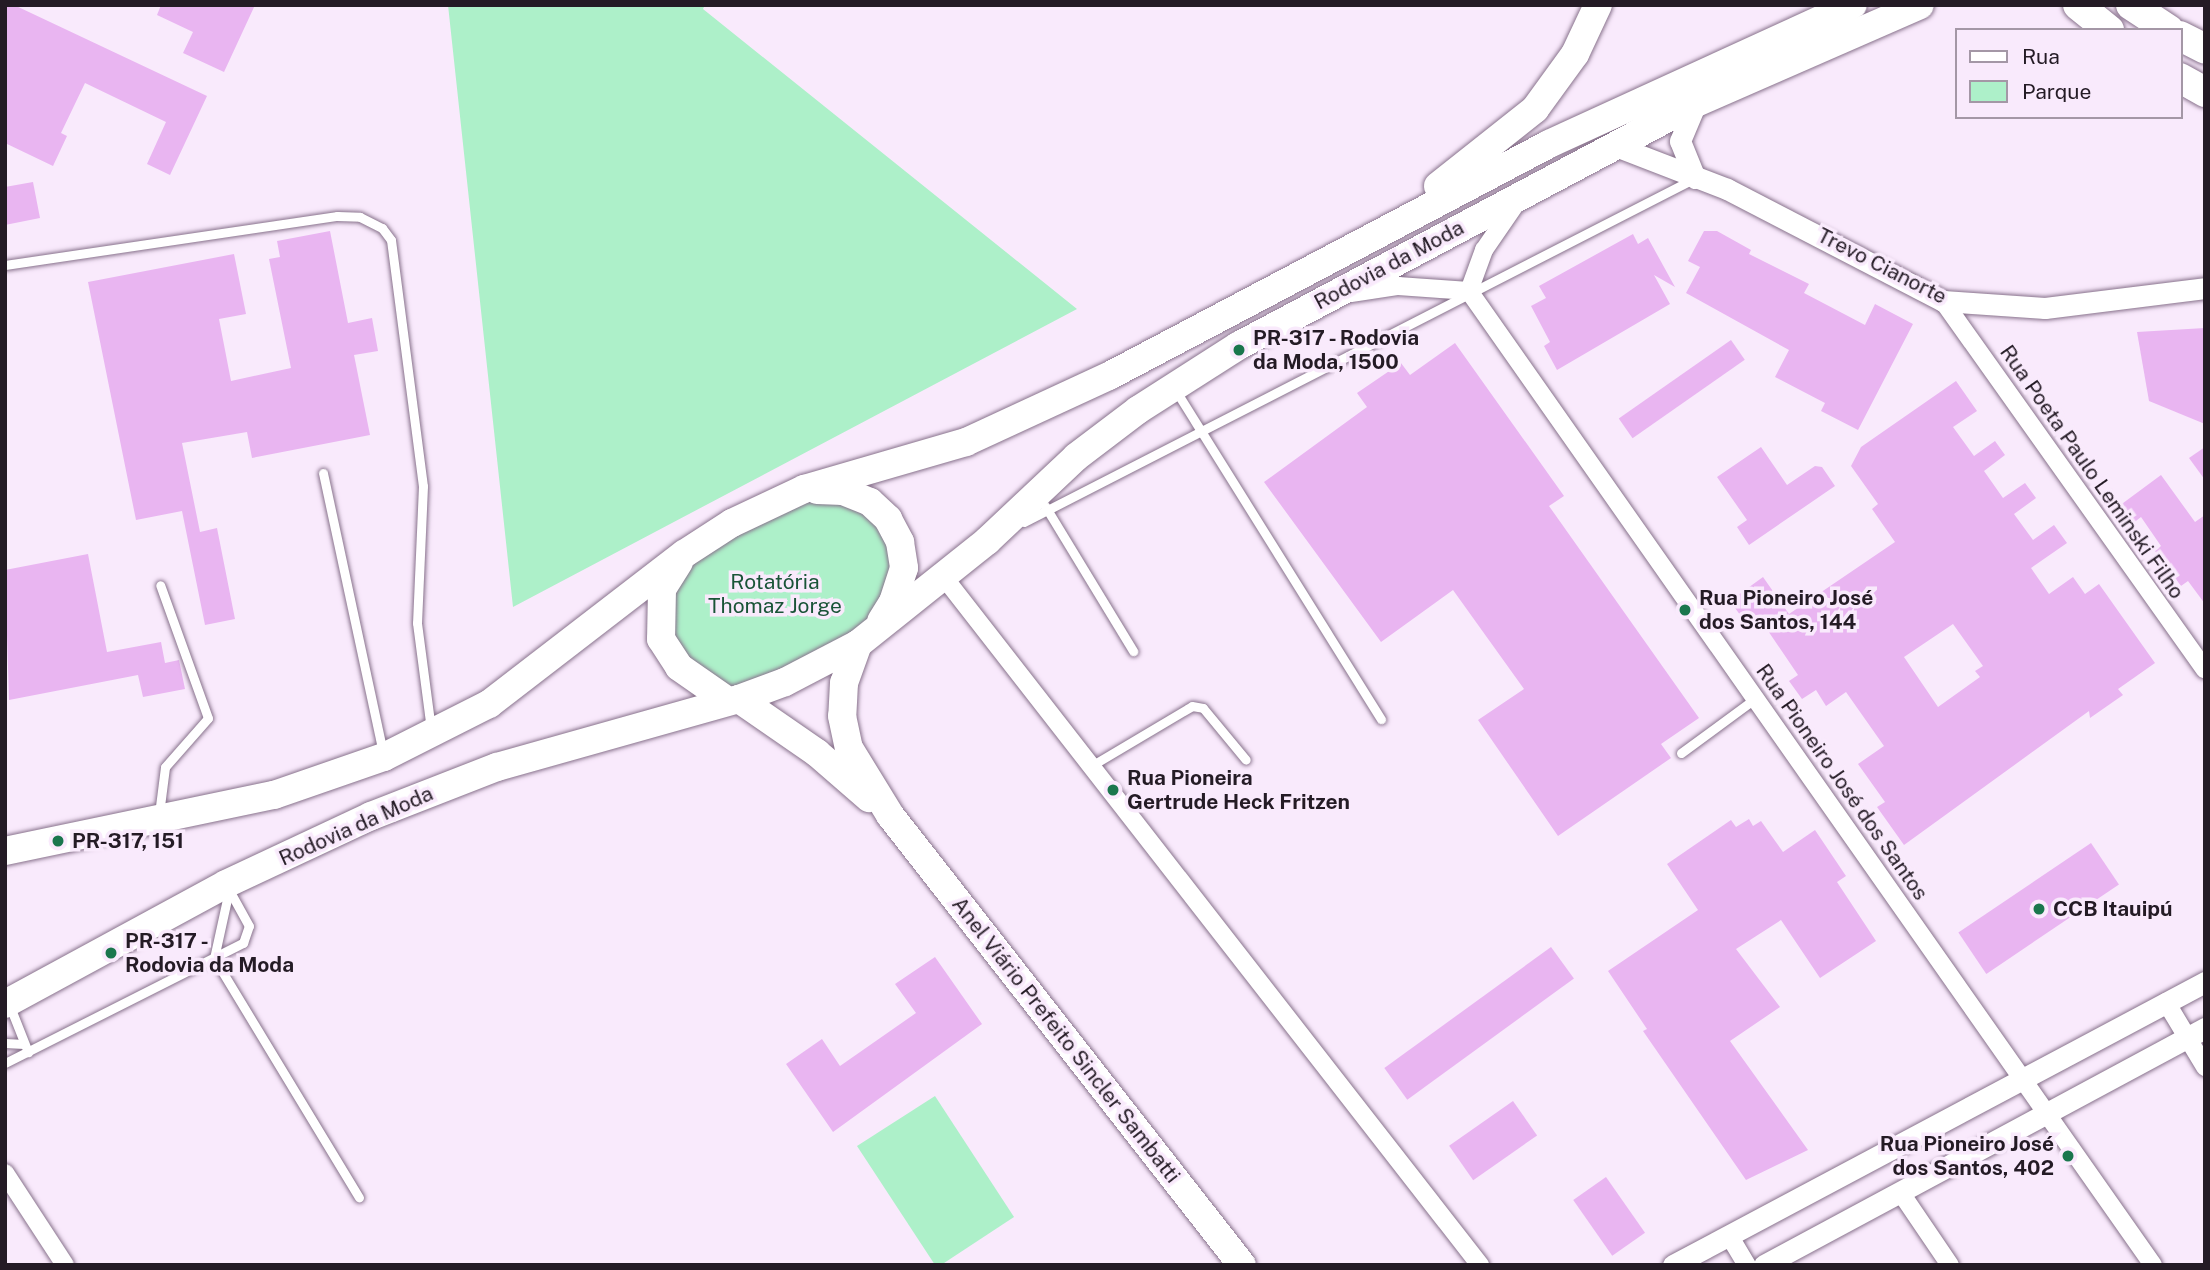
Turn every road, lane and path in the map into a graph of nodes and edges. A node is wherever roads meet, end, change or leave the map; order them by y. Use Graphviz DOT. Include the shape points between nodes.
graph roads {
  1 [pos="1598,5"];
  2 [pos="1853,5"];
  3 [pos="1920,5"];
  4 [pos="2078,5"];
  5 [pos="2131,5"];
  6 [pos="2107,28"];
  7 [pos="2166,28"];
  8 [pos="2182,37"];
  9 [pos="2205,49"];
  10 [pos="2182,79"];
  11 [pos="2205,92"];
  12 [pos="1696,103"];
  13 [pos="1613,145"];
  14 [pos="1695,178"];
  15 [pos="1522,195"];
  16 [pos="1352,248"];
  17 [pos="5,265"];
  18 [pos="2205,288"];
  19 [pos="1469,291"];
  20 [pos="1327,296"];
  21 [pos="1943,301"];
  22 [pos="1174,388"];
  23 [pos="1203,429"];
  24 [pos="323,473"];
  25 [pos="804,489"];
  26 [pos="1042,502"];
  27 [pos="684,554"];
  28 [pos="943,576"];
  29 [pos="160,584"];
  30 [pos="867,636"];
  31 [pos="1133,651"];
  32 [pos="2205,670"];
  33 [pos="1756,698"];
  34 [pos="733,700"];
  35 [pos="1381,719"];
  36 [pos="432,735"];
  37 [pos="1681,753"];
  38 [pos="384,757"];
  39 [pos="1246,760"];
  40 [pos="1091,766"];
  41 [pos="890,815"];
  42 [pos="159,822"];
  43 [pos="5,851"];
  44 [pos="228,887"];
  45 [pos="214,958"];
  46 [pos="2205,982"];
  47 [pos="2166,1002"];
  48 [pos="7,1003"];
  49 [pos="2205,1028"];
  50 [pos="2185,1038"];
  51 [pos="5,1043"];
  52 [pos="26,1048"];
  53 [pos="5,1063"];
  54 [pos="2205,1067"];
  55 [pos="2022,1076"];
  56 [pos="2046,1111"];
  57 [pos="5,1173"];
  58 [pos="1901,1193"];
  59 [pos="359,1196"];
  60 [pos="1730,1237"];
  61 [pos="65,1265"];
  62 [pos="1242,1265"];
  63 [pos="1480,1265"];
  64 [pos="1673,1265"];
  65 [pos="1747,1265"];
  66 [pos="1764,1265"];
  67 [pos="1950,1265"];
  68 [pos="2153,1265"];
  1 -- 16 [label="highway" via="1575,54 1535,109 1489,150"];
  2 -- 16 [label="highway, Rodovia da Moda" via="1549,144"];
  3 -- 12 [label="highway, Rodovia da Moda"];
  4 -- 6 [label="highway"];
  5 -- 7 [label="highway"];
  8 -- 9 [label="highway"];
  10 -- 11 [label="highway"];
  12 -- 13 [label="highway, Rodovia da Moda"];
  12 -- 14 [label="street" via="1680,141"];
  13 -- 14 [label="street, Trevo Cianorte"];
  13 -- 15 [label="highway, Rodovia da Moda"];
  14 -- 19 [label="lane"];
  14 -- 21 [label="street, Trevo Cianorte" via="1766,207"];
  15 -- 19 [label="street" via="1485,250"];
  15 -- 20 [label="highway, Rodovia da Moda"];
  16 -- 25 [label="highway, Rodovia da Moda" via="1109,376 966,442"];
  17 -- 36 [label="lane" via="337,216 360,217 382,228 391,240 423,486 417,623"];
  18 -- 21 [label="street, Trevo Cianorte" via="2045,308 1990,308"];
  19 -- 20 [label="street" via="1398,286"];
  19 -- 23 [label="lane"];
  19 -- 33 [label="street, Rua Pioneiro José dos Santos"];
  20 -- 22 [label="highway, Rodovia da Moda"];
  21 -- 32 [label="street, Rua Poeta Paulo Leminski Filho"];
  22 -- 23 [label="lane"];
  22 -- 26 [label="highway, Rodovia da Moda" via="1076,457"];
  23 -- 26 [label="lane"];
  23 -- 35 [label="lane"];
  24 -- 38 [label="lane"];
  25 -- 27 [label="highway" via="732,523"];
  25 -- 30 [label="highway" via="843,491 870,502 888,519 900,542 904,568 893,602"];
  26 -- 28 [label="highway, Rodovia da Moda"];
  26 -- 31 [label="lane"];
  27 -- 34 [label="highway" via="662,589 661,639 680,667"];
  27 -- 36 [label="highway" via="489,704"];
  28 -- 30 [label="highway, Rodovia da Moda"];
  28 -- 40 [label="street"];
  29 -- 42 [label="lane" via="208,718 165,767"];
  30 -- 34 [label="highway" via="785,682"];
  30 -- 41 [label="highway, Anel Viário Prefeito Sincler Sambatti" via="844,683 842,716 849,748"];
  33 -- 37 [label="lane"];
  33 -- 55 [label="street, Rua Pioneiro José dos Santos"];
  34 -- 41 [label="highway, Anel Viário Prefeito Sincler Sambatti" via="817,753"];
  34 -- 44 [label="highway, Rodovia da Moda" via="497,767 371,816"];
  36 -- 38 [label="highway"];
  38 -- 42 [label="highway" via="274,795"];
  39 -- 40 [label="lane" via="1203,708 1192,706"];
  40 -- 63 [label="street"];
  41 -- 62 [label="highway, Anel Viário Prefeito Sincler Sambatti"];
  42 -- 43 [label="highway"];
  44 -- 45 [label="lane"];
  44 -- 45 [label="lane" via="248,926 247,934 243,943"];
  44 -- 48 [label="highway, Rodovia da Moda"];
  45 -- 52 [label="lane"];
  45 -- 59 [label="lane"];
  46 -- 47 [label="street"];
  47 -- 50 [label="street"];
  47 -- 55 [label="street"];
  48 -- 52 [label="lane"];
  49 -- 50 [label="street"];
  50 -- 54 [label="street"];
  50 -- 56 [label="street"];
  51 -- 52 [label="lane"];
  52 -- 53 [label="lane"];
  55 -- 56 [label="street, Rua Pioneiro José dos Santos"];
  55 -- 60 [label="street"];
  56 -- 58 [label="street"];
  56 -- 68 [label="street, Rua Pioneiro José dos Santos"];
  57 -- 61 [label="street"];
  58 -- 66 [label="street"];
  58 -- 67 [label="street"];
  60 -- 64 [label="street"];
  60 -- 65 [label="street"];
}
